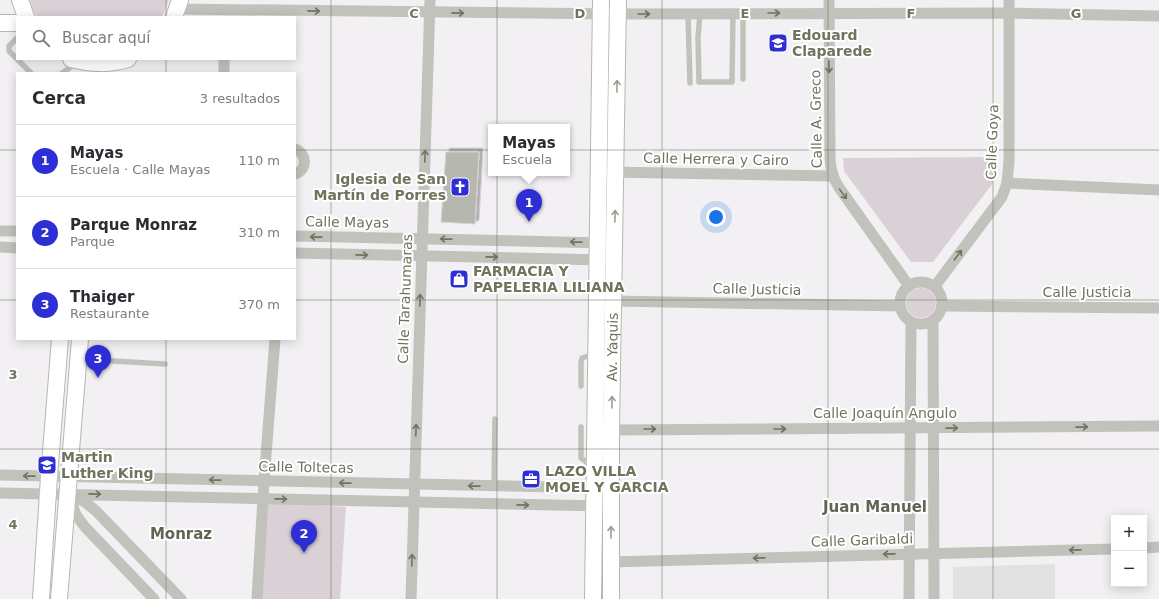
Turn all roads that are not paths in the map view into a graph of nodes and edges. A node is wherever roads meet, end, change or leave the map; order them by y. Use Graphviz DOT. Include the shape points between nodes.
graph roads {
  1 [pos="20,0"];
  2 [pos="430,0"];
  3 [pos="829,0"];
  4 [pos="1009,0"];
  5 [pos="601,7"];
  6 [pos="618,7"];
  7 [pos="177,9"];
  8 [pos="429,12"];
  9 [pos="224,13"];
  10 [pos="829,13"];
  11 [pos="1009,13"];
  12 [pos="694,14"];
  13 [pos="738,14"];
  14 [pos="26,16"];
  15 [pos="1159,16"];
  16 [pos="0,22"];
  17 [pos="16,23"];
  18 [pos="16,39"];
  19 [pos="16,58"];
  20 [pos="18,60"];
  21 [pos="124,60"];
  22 [pos="224,60"];
  23 [pos="80,64"];
  24 [pos="102,68"];
  25 [pos="30,72"];
  26 [pos="64,72"];
  27 [pos="224,72"];
  28 [pos="743,79"];
  29 [pos="690,84"];
  30 [pos="296,149"];
  31 [pos="598,171"];
  32 [pos="616,172"];
  33 [pos="296,174"];
  34 [pos="832,176"];
  35 [pos="1007,184"];
  36 [pos="1159,190"];
  37 [pos="0,230"];
  38 [pos="16,231"];
  39 [pos="296,236"];
  40 [pos="422,239"];
  41 [pos="598,242"];
  42 [pos="615,243"];
  43 [pos="0,247"];
  44 [pos="16,248"];
  45 [pos="296,253"];
  46 [pos="422,256"];
  47 [pos="597,260"];
  48 [pos="614,260"];
  49 [pos="909,286"];
  50 [pos="935,286"];
  51 [pos="613,301"];
  52 [pos="900,306"];
  53 [pos="942,306"];
  54 [pos="1159,308"];
  55 [pos="933,320"];
  56 [pos="911,322"];
  57 [pos="60,340"];
  58 [pos="80,340"];
  59 [pos="275,340"];
  60 [pos="596,353"];
  61 [pos="79,359"];
  62 [pos="165,364"];
  63 [pos="580,386"];
  64 [pos="495,419"];
  65 [pos="1159,426"];
  66 [pos="580,427"];
  67 [pos="910,428"];
  68 [pos="933,428"];
  69 [pos="611,430"];
  70 [pos="595,468"];
  71 [pos="0,476"];
  72 [pos="49,477"];
  73 [pos="70,477"];
  74 [pos="264,481"];
  75 [pos="414,484"];
  76 [pos="494,486"];
  77 [pos="595,488"];
  78 [pos="612,489"];
  79 [pos="0,493"];
  80 [pos="48,493"];
  81 [pos="68,494"];
  82 [pos="263,498"];
  83 [pos="414,502"];
  84 [pos="594,506"];
  85 [pos="611,506"];
  86 [pos="1159,547"];
  87 [pos="1111,548"];
  88 [pos="1147,548"];
  89 [pos="934,553"];
  90 [pos="909,554"];
  91 [pos="611,562"];
  92 [pos="40,599"];
  93 [pos="60,599"];
  94 [pos="154,599"];
  95 [pos="181,599"];
  96 [pos="257,599"];
  97 [pos="411,599"];
  98 [pos="593,599"];
  99 [pos="611,599"];
  100 [pos="909,599"];
  101 [pos="934,599"];
  1 -- 14 [label="street"];
  2 -- 8 [label="street, Calle Tarahumaras"];
  3 -- 10 [label="street, Calle A. Greco"];
  4 -- 11 [label="street, Calle Goya"];
  5 -- 6 [label="street"];
  8 -- 5 [label="street, one-way"];
  5 -- 31 [label="street, Av. Yaquis"];
  6 -- 12 [label="street, one-way"];
  32 -- 6 [label="street, Av. Yaquis, one-way"];
  7 -- 9 [label="street"];
  9 -- 8 [label="street, one-way"];
  40 -- 8 [label="street, Calle Tarahumaras, one-way"];
  10 -- 11 [label="street"];
  13 -- 10 [label="street, one-way"];
  10 -- 34 [label="street, Calle A. Greco, one-way"];
  11 -- 15 [label="street"];
  11 -- 35 [label="street, Calle Goya"];
  12 -- 13 [label="street"];
  12 -- 13 [label="lane" via="698,37 699,82 732,82"];
  12 -- 29 [label="lane"];
  13 -- 28 [label="lane"];
  16 -- 17 [label="street"];
  18 -- 19 [label="lane" via="9,46 9,51"];
  20 -- 25 [label="lane"];
  21 -- 24 [label="street"];
  22 -- 27 [label="street"];
  23 -- 24 [label="street"];
  23 -- 26 [label="lane"];
  30 -- 33 [label="street" via="303,154 305,161 303,168"];
  31 -- 32 [label="street, Calle Herrera y Cairo"];
  31 -- 41 [label="street, Av. Yaquis"];
  32 -- 34 [label="street, Calle Herrera y Cairo"];
  42 -- 32 [label="street, Av. Yaquis, one-way"];
  34 -- 49 [label="street, Calle A. Greco, one-way"];
  35 -- 36 [label="street"];
  50 -- 35 [label="street, Calle Goya, one-way" via="1002,197"];
  37 -- 38 [label="street"];
  40 -- 39 [label="street, Calle Mayas, one-way"];
  41 -- 40 [label="street, Calle Mayas, one-way"];
  40 -- 46 [label="street, Calle Tarahumaras"];
  41 -- 42 [label="street, Calle Mayas"];
  41 -- 47 [label="street, Av. Yaquis"];
  42 -- 48 [label="street, Av. Yaquis"];
  43 -- 44 [label="street"];
  45 -- 46 [label="street, one-way"];
  46 -- 47 [label="street, one-way"];
  75 -- 46 [label="street, Calle Tarahumaras, one-way"];
  47 -- 48 [label="street"];
  47 -- 60 [label="street, Av. Yaquis"];
  48 -- 51 [label="street, Av. Yaquis"];
  49 -- 50 [label="street" via="922,282"];
  49 -- 52 [label="street" via="901,294"];
  50 -- 53 [label="street" via="940,293"];
  51 -- 52 [label="street, Calle Justicia"];
  69 -- 51 [label="street, Av. Yaquis, one-way"];
  52 -- 56 [label="street" via="903,315"];
  53 -- 54 [label="street, Calle Justicia"];
  53 -- 55 [label="street" via="940,314"];
  55 -- 56 [label="street" via="924,324"];
  55 -- 68 [label="street"];
  56 -- 67 [label="street"];
  57 -- 72 [label="street"];
  58 -- 61 [label="street"];
  59 -- 74 [label="street"];
  60 -- 63 [label="lane" via="582,358"];
  60 -- 70 [label="street, Av. Yaquis"];
  61 -- 62 [label="lane"];
  61 -- 73 [label="street"];
  64 -- 76 [label="lane"];
  68 -- 65 [label="street, Calle Joaquín Angulo, one-way"];
  66 -- 70 [label="lane" via="581,458"];
  67 -- 68 [label="street, Calle Joaquín Angulo"];
  69 -- 67 [label="street, Calle Joaquín Angulo, one-way"];
  67 -- 90 [label="street"];
  68 -- 89 [label="street"];
  69 -- 78 [label="street, Av. Yaquis"];
  70 -- 77 [label="street, Av. Yaquis"];
  72 -- 71 [label="street, Calle Toltecas, one-way"];
  72 -- 73 [label="street, Calle Toltecas"];
  72 -- 80 [label="street"];
  74 -- 73 [label="street, Calle Toltecas, one-way"];
  73 -- 81 [label="street"];
  75 -- 74 [label="street, Calle Toltecas, one-way"];
  74 -- 82 [label="street"];
  76 -- 75 [label="street, Calle Toltecas, one-way"];
  75 -- 83 [label="street, Calle Tarahumaras"];
  76 -- 77 [label="street, Calle Toltecas"];
  77 -- 78 [label="street, Calle Toltecas"];
  77 -- 84 [label="street, Av. Yaquis"];
  78 -- 85 [label="street, Av. Yaquis"];
  79 -- 80 [label="street"];
  80 -- 81 [label="street"];
  80 -- 92 [label="street"];
  81 -- 82 [label="street, one-way"];
  81 -- 93 [label="street"];
  81 -- 94 [label="street" via="76,515 85,527"];
  81 -- 95 [label="street" via="96,511"];
  82 -- 83 [label="street, one-way"];
  82 -- 96 [label="street"];
  83 -- 84 [label="street, one-way"];
  97 -- 83 [label="street, Calle Tarahumaras, one-way"];
  84 -- 85 [label="street"];
  84 -- 98 [label="street, Av. Yaquis"];
  91 -- 85 [label="street, Av. Yaquis, one-way"];
  86 -- 88 [label="street"];
  87 -- 89 [label="street, Calle Garibaldi, one-way"];
  89 -- 90 [label="street, Calle Garibaldi"];
  89 -- 101 [label="street"];
  90 -- 91 [label="street, Calle Garibaldi, one-way"];
  90 -- 100 [label="street"];
  91 -- 99 [label="street, Av. Yaquis"];
}
